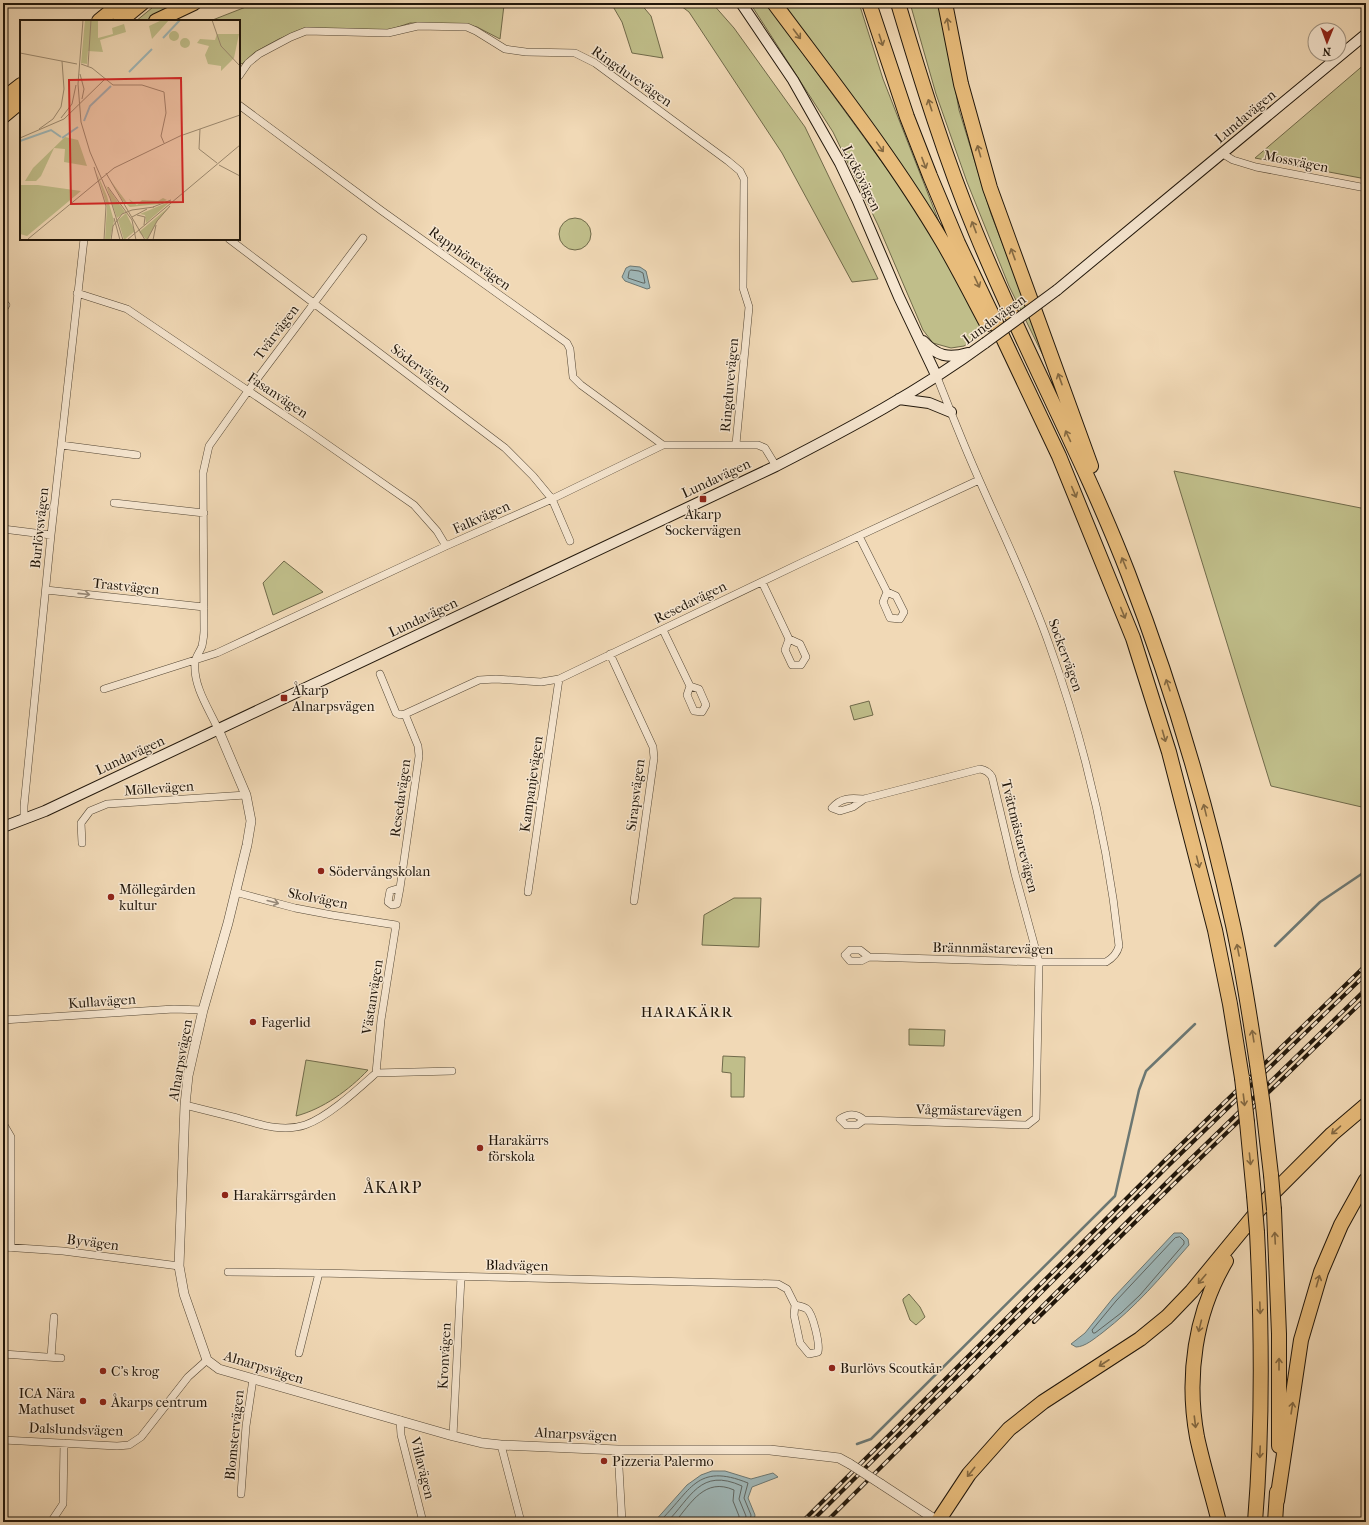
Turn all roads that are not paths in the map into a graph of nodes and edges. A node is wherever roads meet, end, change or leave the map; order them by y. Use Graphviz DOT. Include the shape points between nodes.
graph roads {
  1 [pos="110,3"];
  2 [pos="121,3"];
  3 [pos="142,3"];
  4 [pos="194,3"];
  5 [pos="740,3"];
  6 [pos="774,3"];
  7 [pos="869,3"];
  8 [pos="898,3"];
  9 [pos="945,3"];
  10 [pos="93,20"];
  11 [pos="100,20"];
  12 [pos="121,20"];
  13 [pos="158,20"];
  14 [pos="1366,34"];
  15 [pos="240,75"];
  16 [pos="20,86"];
  17 [pos="3,99"];
  18 [pos="20,102"];
  19 [pos="240,106"];
  20 [pos="3,116"];
  21 [pos="1223,154"];
  22 [pos="1366,188"];
  23 [pos="363,238"];
  24 [pos="84,240"];
  25 [pos="230,240"];
  26 [pos="77,293"];
  27 [pos="314,302"];
  28 [pos="912,326"];
  29 [pos="974,352"];
  30 [pos="937,377"];
  31 [pos="248,391"];
  32 [pos="899,399"];
  33 [pos="951,412"];
  34 [pos="736,444"];
  35 [pos="663,445"];
  36 [pos="60,446"];
  37 [pos="137,455"];
  38 [pos="1059,456"];
  39 [pos="776,466"];
  40 [pos="979,480"];
  41 [pos="552,499"];
  42 [pos="114,503"];
  43 [pos="204,513"];
  44 [pos="3,529"];
  45 [pos="51,535"];
  46 [pos="1112,535"];
  47 [pos="859,536"];
  48 [pos="570,542"];
  49 [pos="446,546"];
  50 [pos="762,582"];
  51 [pos="46,590"];
  52 [pos="887,592"];
  53 [pos="204,607"];
  54 [pos="663,630"];
  55 [pos="789,639"];
  56 [pos="610,654"];
  57 [pos="195,660"];
  58 [pos="380,674"];
  59 [pos="559,679"];
  60 [pos="690,686"];
  61 [pos="104,689"];
  62 [pos="405,714"];
  63 [pos="218,729"];
  64 [pos="246,795"];
  65 [pos="864,799"];
  66 [pos="24,820"];
  67 [pos="3,826"];
  68 [pos="82,843"];
  69 [pos="400,888"];
  70 [pos="235,892"];
  71 [pos="528,892"];
  72 [pos="634,901"];
  73 [pos="396,925"];
  74 [pos="1115,956"];
  75 [pos="869,957"];
  76 [pos="1038,962"];
  77 [pos="202,1010"];
  78 [pos="3,1020"];
  79 [pos="452,1071"];
  80 [pos="376,1073"];
  81 [pos="185,1105"];
  82 [pos="1366,1105"];
  83 [pos="864,1120"];
  84 [pos="4,1125"];
  85 [pos="1366,1180"];
  86 [pos="1271,1195"];
  87 [pos="3,1247"];
  88 [pos="11,1248"];
  89 [pos="179,1266"];
  90 [pos="228,1272"];
  91 [pos="319,1273"];
  92 [pos="461,1277"];
  93 [pos="796,1305"];
  94 [pos="54,1317"];
  95 [pos="299,1353"];
  96 [pos="3,1354"];
  97 [pos="51,1357"];
  98 [pos="61,1358"];
  99 [pos="207,1360"];
  100 [pos="253,1378"];
  101 [pos="400,1420"];
  102 [pos="453,1436"];
  103 [pos="3,1440"];
  104 [pos="64,1443"];
  105 [pos="501,1445"];
  106 [pos="618,1450"];
  107 [pos="241,1494"];
  108 [pos="1277,1501"];
  109 [pos="51,1522"];
  110 [pos="423,1522"];
  111 [pos="521,1522"];
  112 [pos="622,1522"];
  113 [pos="938,1522"];
  114 [pos="1219,1522"];
  115 [pos="1255,1522"];
  116 [pos="1275,1522"];
  1 -- 10 [label="highway"];
  2 -- 11 [label="highway"];
  3 -- 12 [label="highway"];
  4 -- 13 [label="highway"];
  5 -- 28 [label="main road, Lyckövägen" via="793,80 827,139 857,199"];
  6 -- 38 [label="highway, one-way" via="878,144 927,217"];
  7 -- 38 [label="highway, one-way" via="906,117 958,243"];
  46 -- 8 [label="highway, one-way" via="976,233 950,164"];
  46 -- 9 [label="highway, one-way" via="1076,424 990,188 961,84"];
  14 -- 21 [label="main road, Lundavägen"];
  15 -- 34 [label="street, Ringduvevägen" via="259,54 306,31 388,33 418,26 467,27 505,49 576,53 594,63 728,161 740,171 744,179 743,288 749,307"];
  16 -- 17 [label="highway"];
  18 -- 20 [label="highway"];
  19 -- 35 [label="street, Rapphönevägen" via="566,343 570,349 573,377"];
  21 -- 22 [label="street, Mossvägen" via="1256,167"];
  21 -- 29 [label="main road, Lundavägen, bridge" via="1057,290"];
  23 -- 27 [label="street, Tvärvägen"];
  24 -- 26 [label="street, Burlövsvägen"];
  25 -- 27 [label="street, Södervägen"];
  26 -- 31 [label="street, Fasanvägen" via="127,309"];
  26 -- 36 [label="street, Burlövsvägen"];
  27 -- 31 [label="street, Tvärvägen"];
  27 -- 41 [label="street, Södervägen" via="505,448"];
  28 -- 29 [label="main road" via="932,351 954,356"];
  28 -- 30 [label="main road, Lyckövägen"];
  29 -- 30 [label="main road, Lundavägen"];
  30 -- 32 [label="main road, Lundavägen"];
  30 -- 33 [label="street, Sockervägen"];
  31 -- 43 [label="street, Tvärvägen" via="209,446 203,473"];
  31 -- 49 [label="street, Fasanvägen" via="414,505 437,531"];
  32 -- 33 [label="main road" via="929,403"];
  32 -- 39 [label="main road, Lundavägen"];
  33 -- 40 [label="street, Sockervägen"];
  34 -- 35 [label="street, Falkvägen"];
  34 -- 39 [label="street, Falkvägen" via="762,446"];
  35 -- 41 [label="street, Falkvägen"];
  36 -- 37 [label="street"];
  36 -- 45 [label="street, Burlövsvägen"];
  38 -- 115 [label="highway, one-way, bridge" via="1133,638 1153,698 1181,795 1215,930 1230,1004 1242,1078 1257,1232 1261,1408"];
  39 -- 63 [label="main road, Lundavägen"];
  40 -- 47 [label="street, Resedavägen"];
  40 -- 74 [label="street, Sockervägen" via="1020,568 1070,703 1092,784 1112,889 1118,946"];
  41 -- 48 [label="street, Södervägen"];
  41 -- 49 [label="street, Falkvägen"];
  42 -- 43 [label="street"];
  43 -- 53 [label="street, Tvärvägen"];
  44 -- 45 [label="street"];
  45 -- 51 [label="street, Burlövsvägen"];
  108 -- 46 [label="highway, one-way, bridge" via="1279,1341 1274,1210 1249,1009 1233,923 1189,751 1148,626"];
  47 -- 50 [label="street, Resedavägen"];
  47 -- 52 [label="street"];
  49 -- 57 [label="street, Falkvägen" via="217,653"];
  50 -- 54 [label="street, Resedavägen"];
  50 -- 55 [label="street"];
  51 -- 53 [label="street, Trastvägen, one-way"];
  51 -- 66 [label="street, Burlövsvägen"];
  53 -- 57 [label="street, Tvärvägen" via="202,646"];
  54 -- 56 [label="street, Resedavägen"];
  54 -- 60 [label="street"];
  56 -- 59 [label="street, Resedavägen"];
  56 -- 72 [label="street, Sirapsvägen" via="653,747 654,758"];
  57 -- 61 [label="street, Falkvägen"];
  57 -- 63 [label="street, Tvärvägen" via="195,676"];
  58 -- 62 [label="street, Resedavägen" via="396,713"];
  59 -- 62 [label="street, Resedavägen" via="541,682 479,680"];
  59 -- 71 [label="street, Kampanjevägen"];
  62 -- 69 [label="street, Resedavägen" via="420,756"];
  63 -- 64 [label="street, Alnarpsvägen"];
  63 -- 66 [label="main road, Lundavägen"];
  64 -- 68 [label="street, Möllevägen" via="107,804 90,811 81,823"];
  64 -- 70 [label="street, Alnarpsvägen" via="250,822"];
  65 -- 76 [label="street, Tvättmästarevägen" via="980,769 990,773"];
  66 -- 67 [label="main road, Lundavägen"];
  70 -- 73 [label="street, Skolvägen, one-way" via="295,908"];
  70 -- 77 [label="street, Alnarpsvägen"];
  73 -- 80 [label="street, Västanvägen" via="381,1020"];
  74 -- 76 [label="street, Brännmästarevägen" via="1106,962"];
  75 -- 76 [label="street, Brännmästarevägen"];
  76 -- 83 [label="street, Vågmästarevägen" via="1036,1118 1027,1125"];
  77 -- 78 [label="street, Kullavägen" via="174,1009"];
  77 -- 81 [label="street, Alnarpsvägen" via="188,1076"];
  79 -- 80 [label="street"];
  80 -- 81 [label="street" via="326,1114 295,1128 269,1126"];
  81 -- 89 [label="street, Alnarpsvägen"];
  82 -- 86 [label="highway, one-way" via="1332,1134"];
  84 -- 88 [label="street" via="11,1136"];
  108 -- 85 [label="highway, one-way" via="1302,1340 1320,1272 1341,1225"];
  86 -- 113 [label="highway, one-way" via="1167,1317 1140,1339 1043,1402 1009,1429 968,1474"];
  86 -- 114 [label="highway, one-way" via="1217,1276 1198,1333 1192,1383 1193,1406 1201,1454"];
  87 -- 88 [label="street, Byvägen"];
  88 -- 89 [label="street, Byvägen" via="63,1251"];
  89 -- 99 [label="street, Alnarpsvägen" via="184,1294"];
  90 -- 91 [label="street, Bladvägen"];
  91 -- 92 [label="street, Bladvägen"];
  91 -- 95 [label="street"];
  92 -- 93 [label="street, Bladvägen" via="778,1284 787,1289"];
  92 -- 102 [label="street, Kronvägen"];
  93 -- 93 [label="street, Bladvägen" via="809,1310 818,1339 818,1352 809,1354 800,1343 794,1315"];
  94 -- 97 [label="street"];
  96 -- 97 [label="street"];
  97 -- 98 [label="street"];
  99 -- 100 [label="street, Alnarpsvägen" via="219,1369"];
  99 -- 104 [label="street, Dalslundsvägen" via="188,1376 141,1436 129,1445"];
  100 -- 101 [label="street, Alnarpsvägen"];
  100 -- 107 [label="street, Blomstervägen" via="246,1426"];
  101 -- 102 [label="street, Alnarpsvägen"];
  101 -- 110 [label="street, Villavägen" via="400,1435"];
  102 -- 105 [label="street, Alnarpsvägen"];
  103 -- 104 [label="street, Dalslundsvägen"];
  104 -- 109 [label="street" via="63,1504"];
  105 -- 106 [label="street, Alnarpsvägen"];
  105 -- 111 [label="street"];
  106 -- 112 [label="street"];
  106 -- 113 [label="street, Alnarpsvägen, bridge" via="770,1450 839,1458"];
  108 -- 116 [label="highway"];
}
